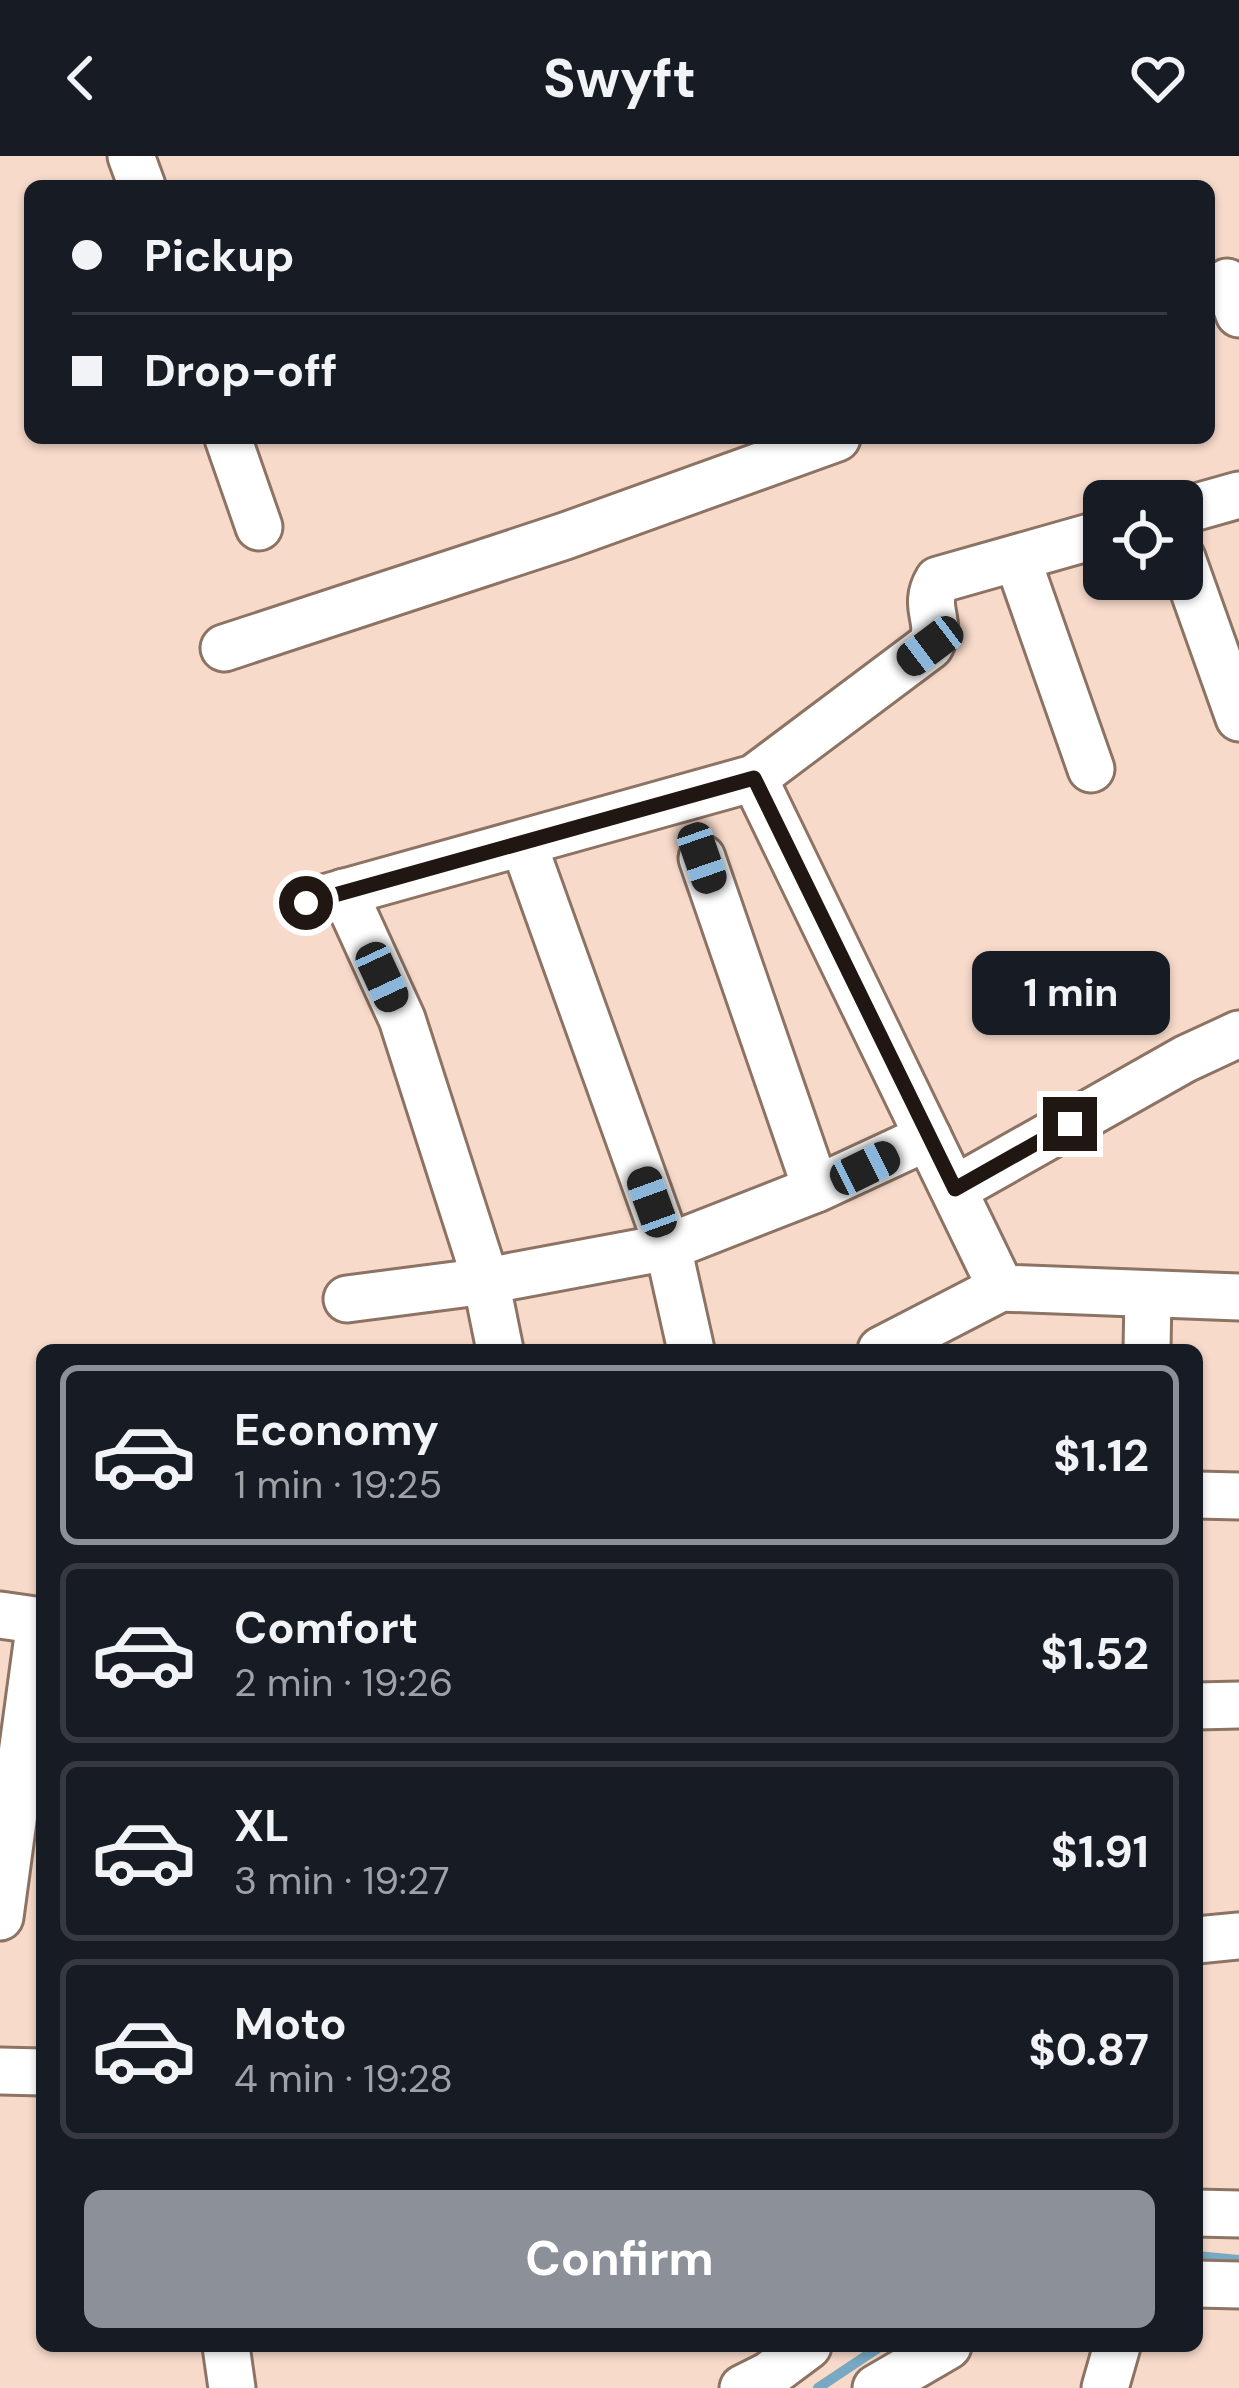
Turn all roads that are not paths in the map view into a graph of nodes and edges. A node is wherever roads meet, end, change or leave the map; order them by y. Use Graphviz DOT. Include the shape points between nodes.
graph roads {
  1 [pos="230,444"];
  2 [pos="820,444"];
  3 [pos="1239,495"];
  4 [pos="1203,506"];
  5 [pos="259,526"];
  6 [pos="1083,539"];
  7 [pos="1017,558"];
  8 [pos="1197,600"];
  9 [pos="224,648"];
  10 [pos="1239,718"];
  11 [pos="1091,769"];
  12 [pos="754,778"];
  13 [pos="524,845"];
  14 [pos="702,858"];
  15 [pos="1239,1034"];
  16 [pos="928,1137"];
  17 [pos="816,1189"];
  18 [pos="955,1189"];
  19 [pos="668,1247"];
  20 [pos="486,1281"];
  21 [pos="1000,1288"];
  22 [pos="1148,1295"];
  23 [pos="1239,1297"];
  24 [pos="347,1299"];
  25 [pos="499,1344"];
  26 [pos="690,1344"];
  27 [pos="893,1344"];
  28 [pos="1148,1344"];
  29 [pos="1203,1496"];
  30 [pos="1239,1496"];
  31 [pos="27,1619"];
  32 [pos="1239,1705"];
  33 [pos="1203,1706"];
  34 [pos="0,1917"];
  35 [pos="1239,1936"];
  36 [pos="1203,1939"];
  37 [pos="0,2071"];
  38 [pos="36,2072"];
  39 [pos="1203,2213"];
  40 [pos="1239,2214"];
  41 [pos="1203,2284"];
  42 [pos="1239,2284"];
  43 [pos="227,2352"];
  44 [pos="800,2352"];
  45 [pos="938,2352"];
  46 [pos="1115,2352"];
  47 [pos="232,2388"];
  48 [pos="743,2388"];
  49 [pos="876,2388"];
  50 [pos="1105,2388"];
  1 -- 5 [label="street"];
  2 -- 9 [label="street"];
  3 -- 4 [label="street"];
  6 -- 7 [label="street"];
  7 -- 11 [label="street"];
  7 -- 12 [label="street" via="938,580 929,594 930,646"];
  8 -- 10 [label="street"];
  12 -- 13 [label="street"];
  12 -- 16 [label="street"];
  13 -- 19 [label="street"];
  13 -- 20 [label="street" via="325,898 402,1019"];
  14 -- 17 [label="street"];
  15 -- 18 [label="street"];
  16 -- 17 [label="street"];
  16 -- 18 [label="street"];
  17 -- 19 [label="street"];
  18 -- 21 [label="street"];
  19 -- 20 [label="street"];
  19 -- 26 [label="street"];
  20 -- 24 [label="street"];
  20 -- 25 [label="street"];
  21 -- 22 [label="street"];
  21 -- 27 [label="street"];
  22 -- 23 [label="street"];
  22 -- 28 [label="street"];
  29 -- 30 [label="street"];
  31 -- 34 [label="street"];
  32 -- 33 [label="street"];
  35 -- 36 [label="street"];
  37 -- 38 [label="street"];
  39 -- 40 [label="street"];
  41 -- 42 [label="street"];
  43 -- 47 [label="street"];
  44 -- 48 [label="street"];
  45 -- 49 [label="street"];
  46 -- 50 [label="street"];
}
